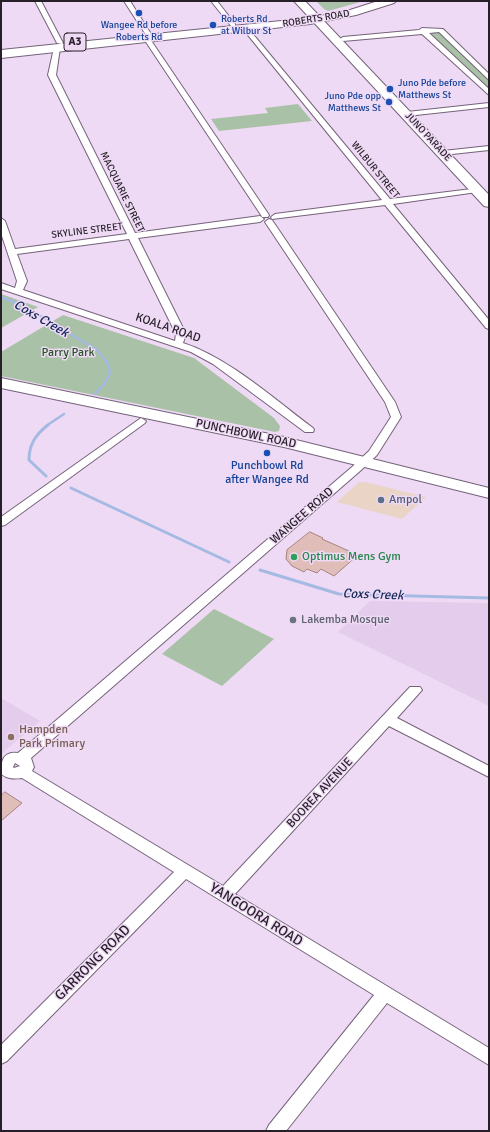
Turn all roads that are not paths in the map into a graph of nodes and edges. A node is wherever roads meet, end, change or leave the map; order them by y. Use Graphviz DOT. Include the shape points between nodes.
graph roads {
  1 [pos="38,1"];
  2 [pos="126,1"];
  3 [pos="214,1"];
  4 [pos="299,1"];
  5 [pos="371,1"];
  6 [pos="390,1"];
  7 [pos="316,13"];
  8 [pos="233,25"];
  9 [pos="245,28"];
  10 [pos="422,30"];
  11 [pos="148,36"];
  12 [pos="344,39"];
  13 [pos="58,46"];
  14 [pos="1,50"];
  15 [pos="1,54"];
  16 [pos="367,72"];
  17 [pos="489,78"];
  18 [pos="489,93"];
  19 [pos="489,105"];
  20 [pos="407,114"];
  21 [pos="489,148"];
  22 [pos="443,153"];
  23 [pos="485,197"];
  24 [pos="387,202"];
  25 [pos="267,218"];
  26 [pos="1,221"];
  27 [pos="132,236"];
  28 [pos="13,252"];
  29 [pos="1,286"];
  30 [pos="17,291"];
  31 [pos="489,326"];
  32 [pos="178,344"];
  33 [pos="1,383"];
  34 [pos="1,392"];
  35 [pos="141,421"];
  36 [pos="309,430"];
  37 [pos="361,465"];
  38 [pos="489,493"];
  39 [pos="489,501"];
  40 [pos="1,522"];
  41 [pos="415,690"];
  42 [pos="389,720"];
  43 [pos="22,765"];
  44 [pos="489,772"];
  45 [pos="4,774"];
  46 [pos="185,871"];
  47 [pos="224,895"];
  48 [pos="384,994"];
  49 [pos="1,1056"];
  50 [pos="489,1057"];
  51 [pos="275,1131"];
  1 -- 13 [label="street"];
  2 -- 11 [label="street, WANGEE ROAD"];
  3 -- 8 [label="street"];
  4 -- 7 [label="main road, JUNO PARADE"];
  5 -- 7 [label="highway, ROBERTS ROAD / A3"];
  6 -- 7 [label="highway, ROBERTS ROAD / A3" via="361,10"];
  7 -- 8 [label="highway, ROBERTS ROAD / A3"];
  7 -- 9 [label="highway, ROBERTS ROAD / A3"];
  7 -- 12 [label="main road, JUNO PARADE"];
  7 -- 16 [label="main road, JUNO PARADE"];
  8 -- 11 [label="highway, ROBERTS ROAD / A3"];
  9 -- 11 [label="highway, ROBERTS ROAD / A3"];
  9 -- 24 [label="street, WILBUR STREET"];
  10 -- 12 [label="street"];
  10 -- 17 [label="street" via="444,31"];
  10 -- 18 [label="street"];
  11 -- 13 [label="highway, ROBERTS ROAD / A3"];
  11 -- 25 [label="street, WANGEE ROAD"];
  12 -- 16 [label="main road, JUNO PARADE"];
  13 -- 14 [label="highway, ROBERTS ROAD / A3"];
  13 -- 15 [label="highway, ROBERTS ROAD / A3"];
  13 -- 27 [label="street, MACQUARIE STREET" via="52,75"];
  16 -- 20 [label="main road, JUNO PARADE"];
  19 -- 20 [label="street"];
  20 -- 22 [label="main road, JUNO PARADE"];
  21 -- 22 [label="street"];
  22 -- 23 [label="main road, JUNO PARADE"];
  23 -- 24 [label="street, SKYLINE STREET"];
  24 -- 25 [label="street, SKYLINE STREET"];
  24 -- 31 [label="street, WILBUR STREET"];
  25 -- 27 [label="street, SKYLINE STREET"];
  25 -- 37 [label="street, WANGEE ROAD" via="395,412 393,422"];
  26 -- 28 [label="street"];
  27 -- 28 [label="street, SKYLINE STREET"];
  27 -- 32 [label="street, MACQUARIE STREET" via="181,334"];
  28 -- 30 [label="street" via="22,281 22,287"];
  29 -- 30 [label="street, KOALA ROAD"];
  30 -- 32 [label="street, KOALA ROAD"];
  32 -- 36 [label="street, KOALA ROAD" via="217,362"];
  33 -- 37 [label="main road, PUNCHBOWL ROAD" via="259,436"];
  34 -- 35 [label="main road, PUNCHBOWL ROAD"];
  35 -- 37 [label="main road, PUNCHBOWL ROAD"];
  35 -- 40 [label="street"];
  37 -- 38 [label="main road, PUNCHBOWL ROAD"];
  37 -- 39 [label="main road, PUNCHBOWL ROAD"];
  37 -- 43 [label="street, WANGEE ROAD"];
  41 -- 42 [label="street, BOOREA AVENUE"];
  42 -- 44 [label="street"];
  42 -- 47 [label="street, BOOREA AVENUE"];
  43 -- 45 [label="street" via="14,774"];
  43 -- 46 [label="street, YANGOORA ROAD"];
  46 -- 47 [label="street, YANGOORA ROAD"];
  46 -- 49 [label="street, GARRONG ROAD"];
  47 -- 48 [label="street, YANGOORA ROAD"];
  48 -- 50 [label="street, YANGOORA ROAD"];
  48 -- 51 [label="street"];
}
